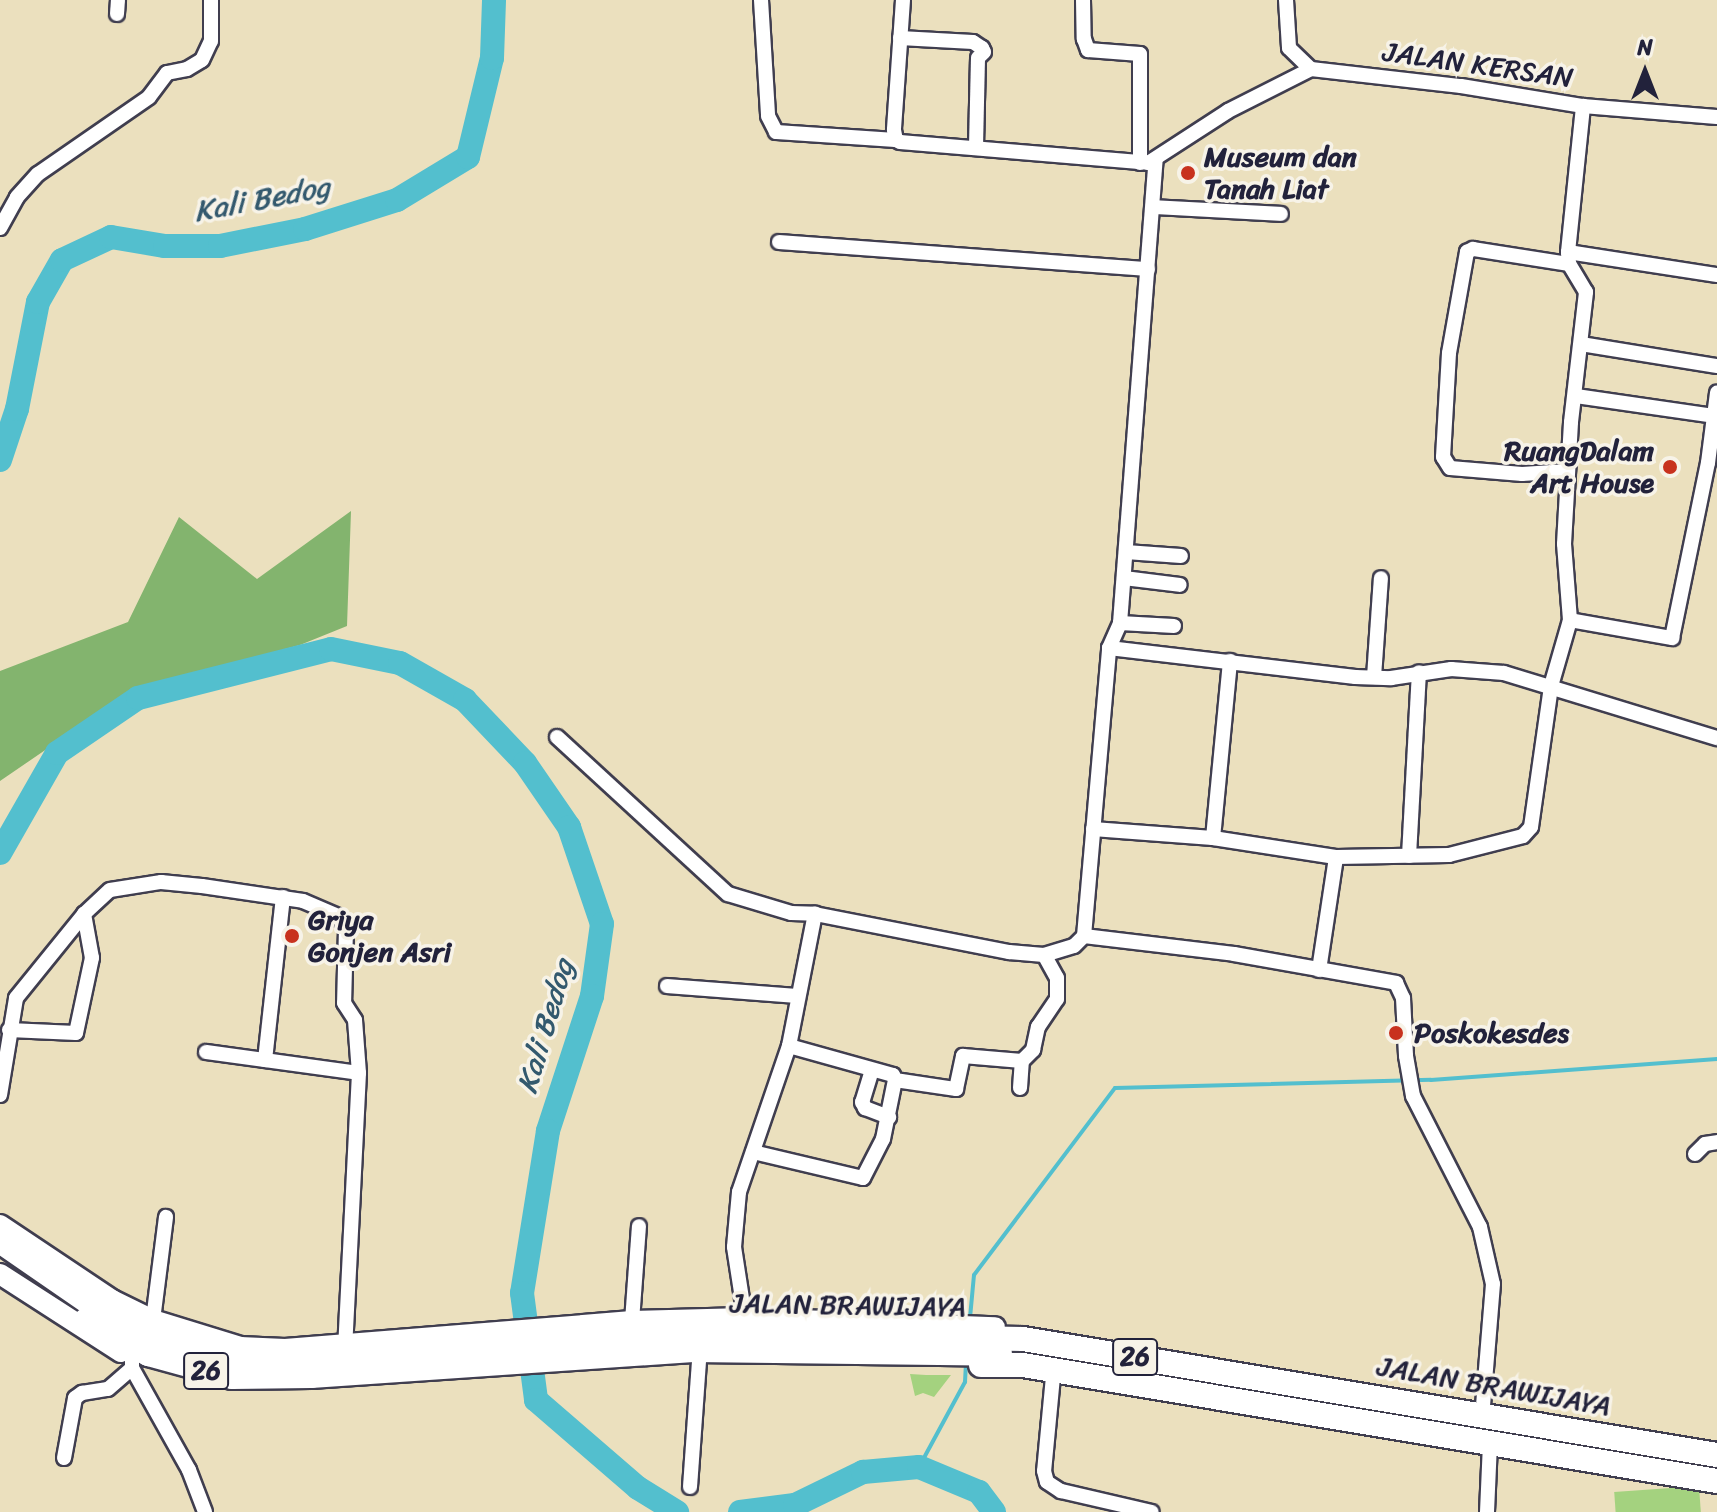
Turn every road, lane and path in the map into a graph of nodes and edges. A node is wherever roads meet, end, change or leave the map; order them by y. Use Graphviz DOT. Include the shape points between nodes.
graph roads {
  1 [pos="211,0"];
  2 [pos="761,0"];
  3 [pos="903,0"];
  4 [pos="1083,0"];
  5 [pos="1286,0"];
  6 [pos="900,38"];
  7 [pos="1293,56"];
  8 [pos="1311,69"];
  9 [pos="1288,78"];
  10 [pos="1583,106"];
  11 [pos="1717,117"];
  12 [pos="896,140"];
  13 [pos="976,148"];
  14 [pos="1156,160"];
  15 [pos="1140,163"];
  16 [pos="1153,207"];
  17 [pos="1281,214"];
  18 [pos="0,228"];
  19 [pos="779,242"];
  20 [pos="1568,258"];
  21 [pos="1148,269"];
  22 [pos="1717,275"];
  23 [pos="1581,344"];
  24 [pos="1717,366"];
  25 [pos="1717,393"];
  26 [pos="1576,396"];
  27 [pos="1714,416"];
  28 [pos="1568,471"];
  29 [pos="1131,552"];
  30 [pos="1181,556"];
  31 [pos="1129,578"];
  32 [pos="1381,578"];
  33 [pos="1180,585"];
  34 [pos="1570,620"];
  35 [pos="1120,623"];
  36 [pos="1174,626"];
  37 [pos="1109,648"];
  38 [pos="1230,661"];
  39 [pos="1419,672"];
  40 [pos="1374,677"];
  41 [pos="1551,686"];
  42 [pos="557,737"];
  43 [pos="1717,738"];
  44 [pos="1093,829"];
  45 [pos="1213,838"];
  46 [pos="1409,856"];
  47 [pos="1336,857"];
  48 [pos="283,897"];
  49 [pos="84,914"];
  50 [pos="815,914"];
  51 [pos="1084,936"];
  52 [pos="1044,955"];
  53 [pos="1319,970"];
  54 [pos="667,986"];
  55 [pos="797,996"];
  56 [pos="9,1030"];
  57 [pos="789,1046"];
  58 [pos="206,1052"];
  59 [pos="265,1060"];
  60 [pos="1022,1061"];
  61 [pos="872,1070"];
  62 [pos="359,1073"];
  63 [pos="895,1080"];
  64 [pos="1020,1088"];
  65 [pos="0,1095"];
  66 [pos="889,1117"];
  67 [pos="1717,1142"];
  68 [pos="753,1152"];
  69 [pos="1695,1154"];
  70 [pos="166,1217"];
  71 [pos="0,1225"];
  72 [pos="639,1226"];
  73 [pos="0,1241"];
  74 [pos="0,1260"];
  75 [pos="0,1274"];
  76 [pos="745,1318"];
  77 [pos="153,1320"];
  78 [pos="632,1321"];
  79 [pos="915,1344"];
  80 [pos="345,1348"];
  81 [pos="548,1349"];
  82 [pos="442,1356"];
  83 [pos="699,1361"];
  84 [pos="132,1363"];
  85 [pos="1054,1365"];
  86 [pos="1483,1406"];
  87 [pos="1451,1431"];
  88 [pos="1490,1443"];
  89 [pos="1717,1444"];
  90 [pos="1717,1455"];
  91 [pos="64,1458"];
  92 [pos="1717,1469"];
  93 [pos="1717,1481"];
  94 [pos="690,1487"];
  95 [pos="205,1512"];
  96 [pos="1152,1512"];
  97 [pos="1487,1512"];
  1 -- 18 [label="street" via="211,41 202,60 167,73 149,97 38,174"];
  2 -- 12 [label="street" via="768,116 776,132"];
  3 -- 6 [label="street"];
  4 -- 15 [label="street" via="1088,50 1140,54"];
  5 -- 7 [label="street"];
  6 -- 12 [label="street"];
  6 -- 13 [label="street" via="973,42 982,48"];
  7 -- 8 [label="street, JALAN KERSAN"];
  7 -- 9 [label="street"];
  8 -- 9 [label="street"];
  8 -- 10 [label="street, JALAN KERSAN"];
  9 -- 14 [label="street"];
  10 -- 11 [label="street, JALAN KERSAN"];
  10 -- 20 [label="street"];
  12 -- 13 [label="street"];
  13 -- 15 [label="street"];
  14 -- 15 [label="street"];
  14 -- 16 [label="street"];
  16 -- 17 [label="street"];
  16 -- 21 [label="street"];
  19 -- 21 [label="street"];
  20 -- 22 [label="street"];
  20 -- 23 [label="street" via="1586,292"];
  20 -- 28 [label="street" via="1467,252 1449,353 1443,457 1450,468 1522,474"];
  21 -- 29 [label="street"];
  23 -- 24 [label="street"];
  23 -- 26 [label="street"];
  25 -- 27 [label="street"];
  26 -- 27 [label="street"];
  26 -- 28 [label="street"];
  27 -- 34 [label="street" via="1672,638"];
  28 -- 34 [label="street" via="1564,544"];
  29 -- 30 [label="street"];
  29 -- 31 [label="street"];
  31 -- 33 [label="street"];
  31 -- 35 [label="street"];
  32 -- 40 [label="street"];
  34 -- 41 [label="street"];
  35 -- 36 [label="street"];
  35 -- 37 [label="street"];
  37 -- 38 [label="street"];
  37 -- 44 [label="street"];
  38 -- 40 [label="street"];
  38 -- 45 [label="street"];
  39 -- 40 [label="street"];
  39 -- 41 [label="street" via="1477,670"];
  39 -- 46 [label="street"];
  41 -- 43 [label="street"];
  41 -- 46 [label="street" via="1531,827 1523,836 1449,855"];
  42 -- 50 [label="street" via="728,894 767,908"];
  44 -- 45 [label="street"];
  44 -- 51 [label="street"];
  45 -- 47 [label="street"];
  46 -- 47 [label="street"];
  47 -- 53 [label="street"];
  48 -- 49 [label="street" via="161,882 110,890"];
  48 -- 59 [label="street"];
  48 -- 62 [label="street" via="327,909 346,929 344,1003 355,1020"];
  49 -- 56 [label="street" via="16,998"];
  49 -- 56 [label="street" via="92,958 76,1033"];
  50 -- 52 [label="street" via="982,948"];
  50 -- 55 [label="street"];
  51 -- 52 [label="street" via="1074,946"];
  51 -- 53 [label="street"];
  52 -- 60 [label="street" via="1057,978 1057,999 1038,1027 1033,1050"];
  53 -- 86 [label="street" via="1396,983 1403,998 1413,1096 1480,1227 1493,1284"];
  54 -- 55 [label="street"];
  55 -- 57 [label="street"];
  56 -- 65 [label="street"];
  57 -- 61 [label="street"];
  57 -- 68 [label="street"];
  58 -- 59 [label="street"];
  59 -- 62 [label="street"];
  60 -- 63 [label="street" via="963,1056 955,1089"];
  60 -- 64 [label="street"];
  61 -- 63 [label="street"];
  61 -- 66 [label="street" via="862,1102"];
  62 -- 80 [label="street"];
  63 -- 66 [label="street"];
  66 -- 68 [label="street" via="879,1151 863,1178"];
  67 -- 69 [label="street"];
  68 -- 76 [label="street" via="735,1222"];
  70 -- 77 [label="street"];
  71 -- 77 [label="street" via="112,1300"];
  72 -- 78 [label="street"];
  73 -- 80 [label="highway, JALAN BRAWIJAYA / 26" via="106,1314 151,1337 238,1360 275,1361"];
  74 -- 82 [label="highway, JALAN BRAWIJAYA / 26" via="121,1341 187,1367 232,1377 267,1378"];
  75 -- 84 [label="street"];
  76 -- 78 [label="street"];
  76 -- 79 [label="street"];
  77 -- 80 [label="street" via="240,1347"];
  78 -- 81 [label="street"];
  79 -- 81 [label="highway, JALAN BRAWIJAYA / 26" via="684,1333"];
  79 -- 83 [label="highway"];
  79 -- 85 [label="highway, JALAN BRAWIJAYA / 26" via="967,1359"];
  79 -- 86 [label="street" via="1024,1329"];
  79 -- 90 [label="highway, JALAN BRAWIJAYA / 26" via="1023,1339"];
  80 -- 82 [label="highway, JALAN BRAWIJAYA / 26"];
  81 -- 82 [label="highway, JALAN BRAWIJAYA / 26"];
  81 -- 83 [label="highway"];
  82 -- 84 [label="street" via="240,1387"];
  83 -- 94 [label="street"];
  84 -- 91 [label="street" via="108,1389 75,1398"];
  84 -- 95 [label="street" via="189,1470"];
  85 -- 87 [label="highway, JALAN BRAWIJAYA"];
  85 -- 96 [label="street" via="1047,1482 1061,1491"];
  86 -- 89 [label="street"];
  87 -- 88 [label="highway"];
  87 -- 92 [label="highway, JALAN BRAWIJAYA"];
  88 -- 93 [label="highway"];
  88 -- 97 [label="street"];
}
